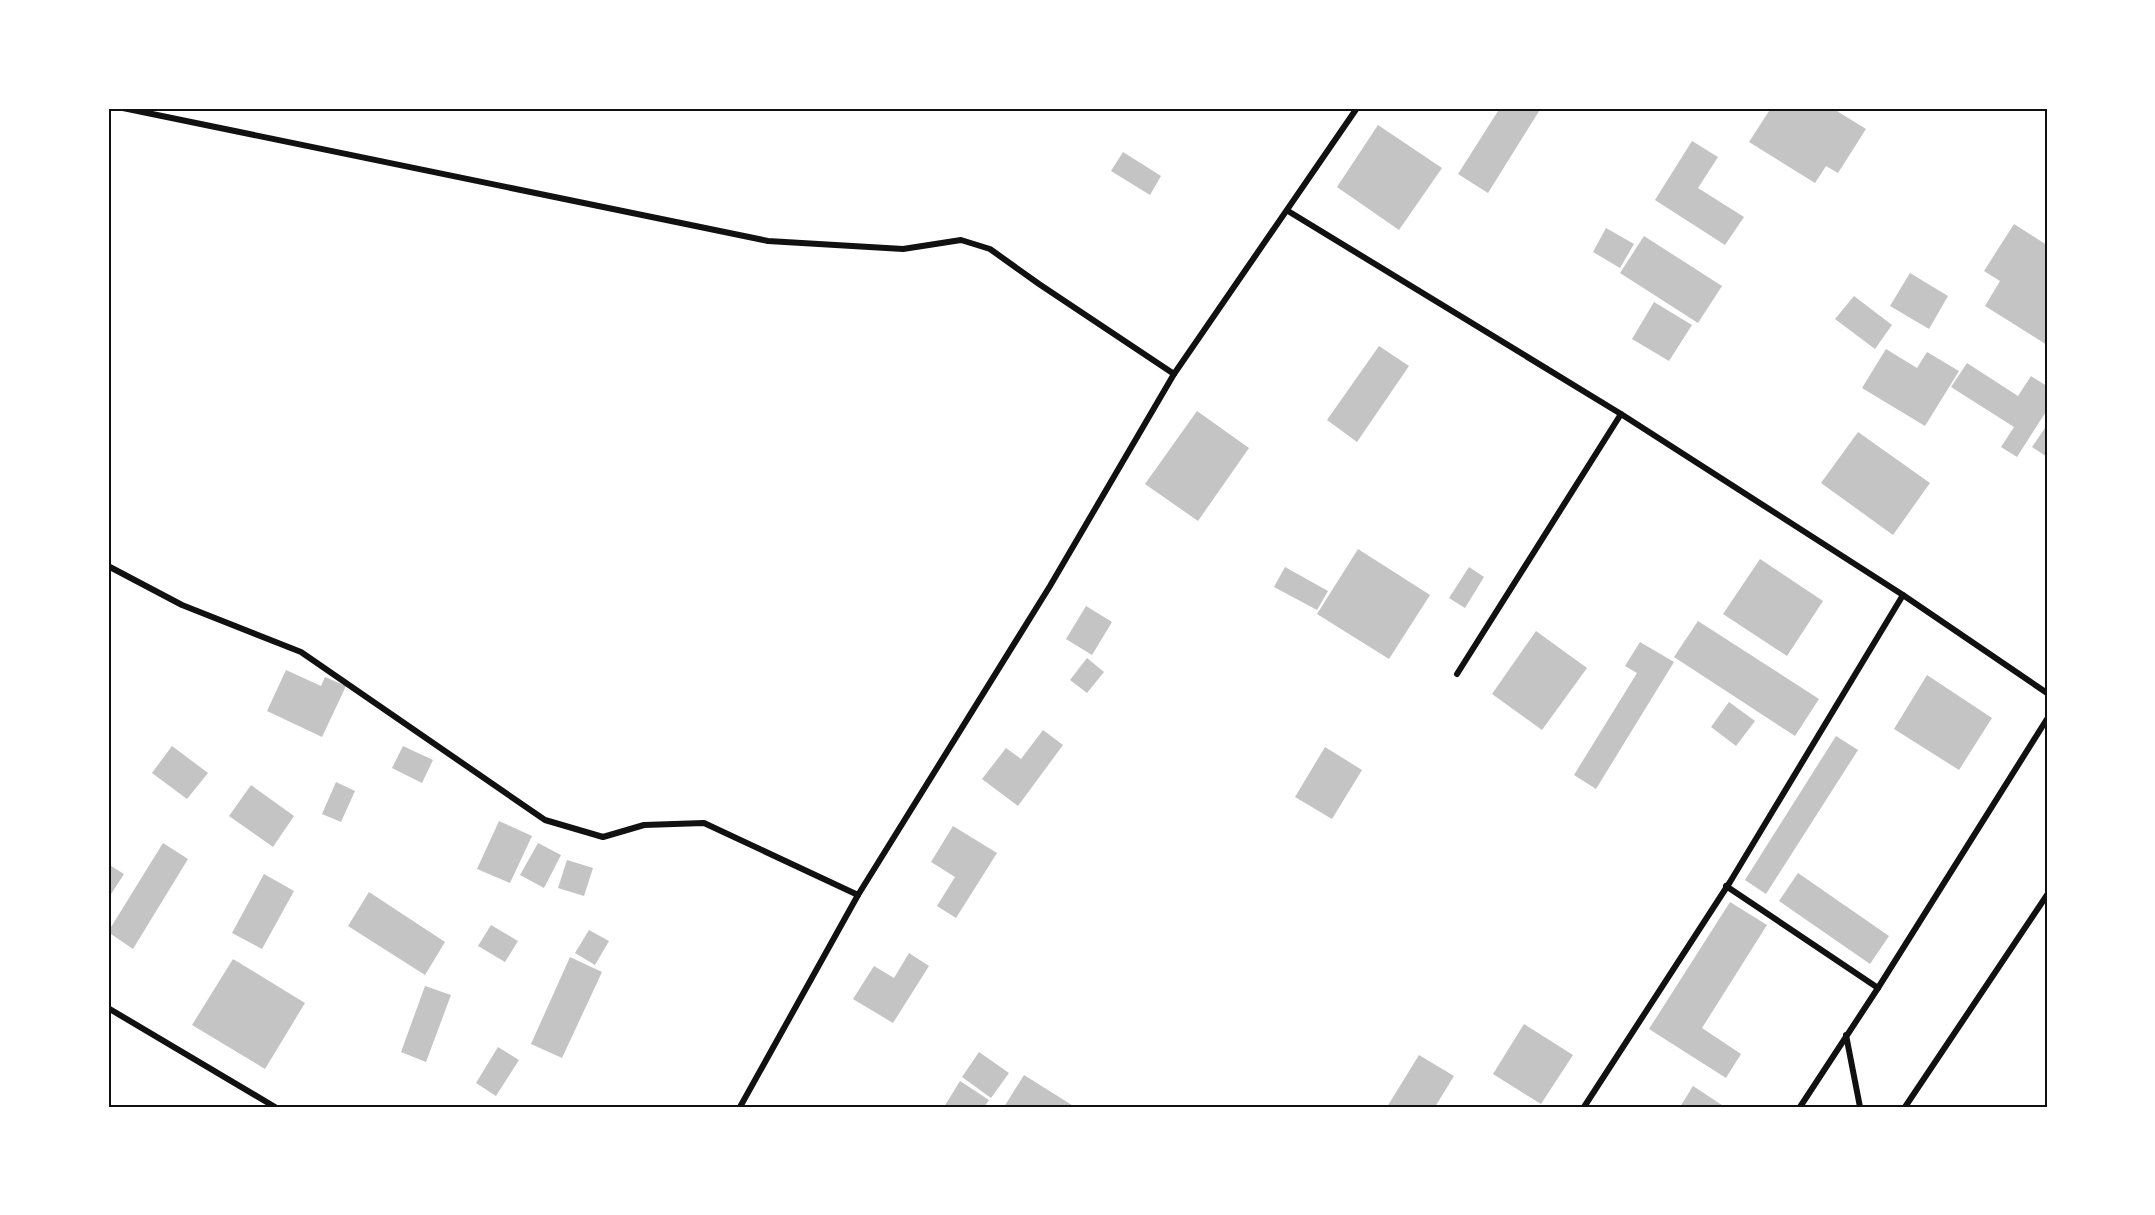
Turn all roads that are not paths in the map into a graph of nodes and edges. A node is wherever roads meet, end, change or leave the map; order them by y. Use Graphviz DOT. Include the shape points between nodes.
graph roads {
  1 [pos="123,108"];
  2 [pos="1357,108"];
  3 [pos="1288,211"];
  4 [pos="1174,375"];
  5 [pos="1621,414"];
  6 [pos="108,566"];
  7 [pos="1903,595"];
  8 [pos="1457,674"];
  9 [pos="2047,693"];
  10 [pos="2047,719"];
  11 [pos="1726,886"];
  12 [pos="858,895"];
  13 [pos="2047,895"];
  14 [pos="1878,988"];
  15 [pos="108,1008"];
  16 [pos="1846,1034"];
  17 [pos="744,1105"];
  18 [pos="275,1107"];
  19 [pos="1584,1107"];
  20 [pos="1800,1107"];
  21 [pos="1860,1107"];
  22 [pos="1905,1107"];
  1 -- 4 [label="street" via="768,241 903,249 962,240 990,249"];
  2 -- 3 [label="street"];
  3 -- 4 [label="street"];
  3 -- 5 [label="street"];
  4 -- 12 [label="street" via="1050,586"];
  5 -- 7 [label="street"];
  5 -- 8 [label="street"];
  6 -- 12 [label="street" via="182,605 301,652 545,820 603,837 644,825 704,823"];
  7 -- 9 [label="street"];
  7 -- 11 [label="street"];
  10 -- 14 [label="street"];
  11 -- 14 [label="street"];
  11 -- 19 [label="street"];
  12 -- 17 [label="street"];
  13 -- 22 [label="street"];
  14 -- 16 [label="street"];
  15 -- 18 [label="street"];
  16 -- 20 [label="street"];
  16 -- 21 [label="street"];
}
